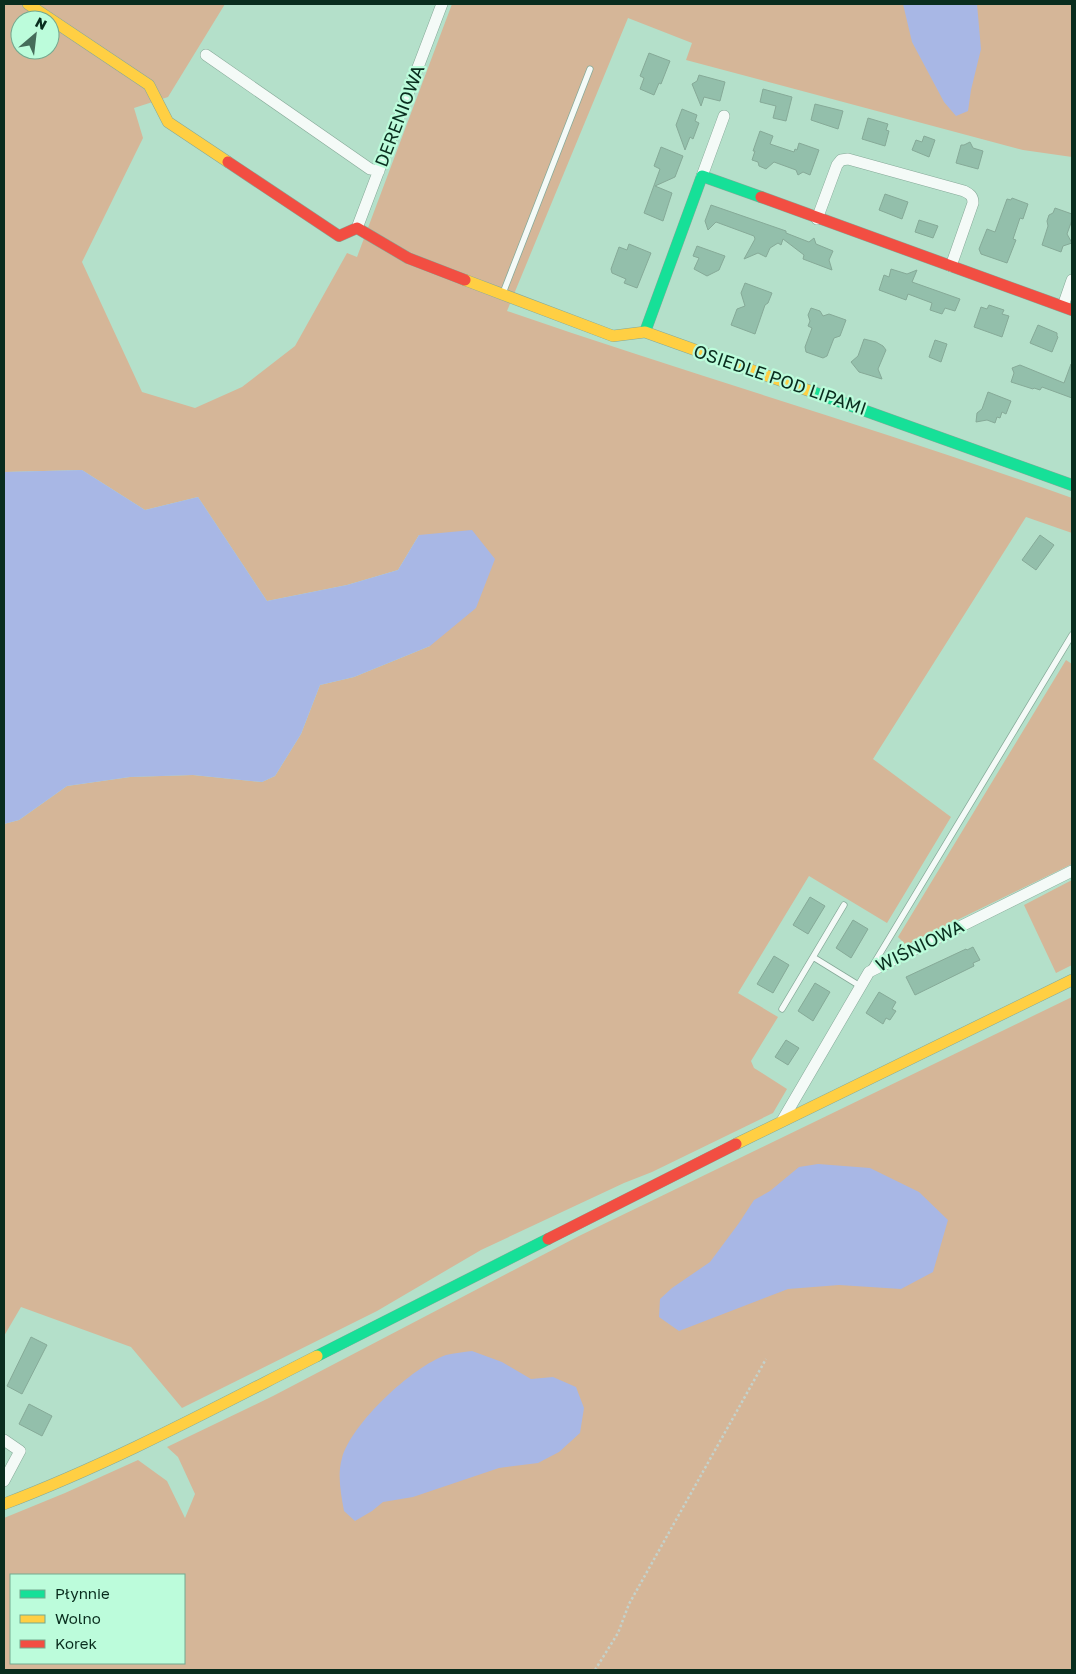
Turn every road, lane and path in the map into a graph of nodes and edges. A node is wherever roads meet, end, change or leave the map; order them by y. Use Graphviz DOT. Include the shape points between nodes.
graph roads {
  1 [pos="28,4"];
  2 [pos="442,4"];
  3 [pos="206,56"];
  4 [pos="590,69"];
  5 [pos="724,116"];
  6 [pos="379,172"];
  7 [pos="702,176"];
  8 [pos="818,218"];
  9 [pos="358,228"];
  10 [pos="951,266"];
  11 [pos="1072,280"];
  12 [pos="502,295"];
  13 [pos="1067,308"];
  14 [pos="644,332"];
  15 [pos="1072,485"];
  16 [pos="1072,635"];
  17 [pos="1072,871"];
  18 [pos="844,905"];
  19 [pos="813,957"];
  20 [pos="869,972"];
  21 [pos="1072,980"];
  22 [pos="860,986"];
  23 [pos="782,1009"];
  24 [pos="782,1121"];
  25 [pos="766,1360"];
  26 [pos="4,1440"];
  27 [pos="4,1481"];
  28 [pos="4,1504"];
  29 [pos="595,1670"];
  1 -- 9 [label="street" via="149,85 168,122 339,236"];
  2 -- 6 [label="street, DERENIOWA"];
  3 -- 6 [label="street" via="370,169"];
  4 -- 12 [label="lane"];
  5 -- 7 [label="street"];
  6 -- 9 [label="street, DERENIOWA"];
  7 -- 8 [label="street"];
  7 -- 14 [label="street"];
  8 -- 10 [label="street"];
  8 -- 10 [label="street" via="841,160 964,191 971,194 973,203"];
  9 -- 12 [label="street" via="408,258"];
  10 -- 13 [label="street"];
  11 -- 13 [label="street"];
  12 -- 14 [label="street" via="613,336"];
  14 -- 15 [label="street, OSIEDLE POD LIPAMI"];
  16 -- 20 [label="lane"];
  17 -- 20 [label="street, WIŚNIOWA"];
  18 -- 19 [label="lane"];
  19 -- 22 [label="lane"];
  19 -- 23 [label="lane"];
  20 -- 22 [label="street, WIŚNIOWA"];
  21 -- 24 [label="street"];
  22 -- 24 [label="street, WIŚNIOWA"];
  24 -- 28 [label="street" via="192,1419 46,1488"];
  25 -- 29 [label="path"];
  26 -- 27 [label="street" via="20,1451"];
}
